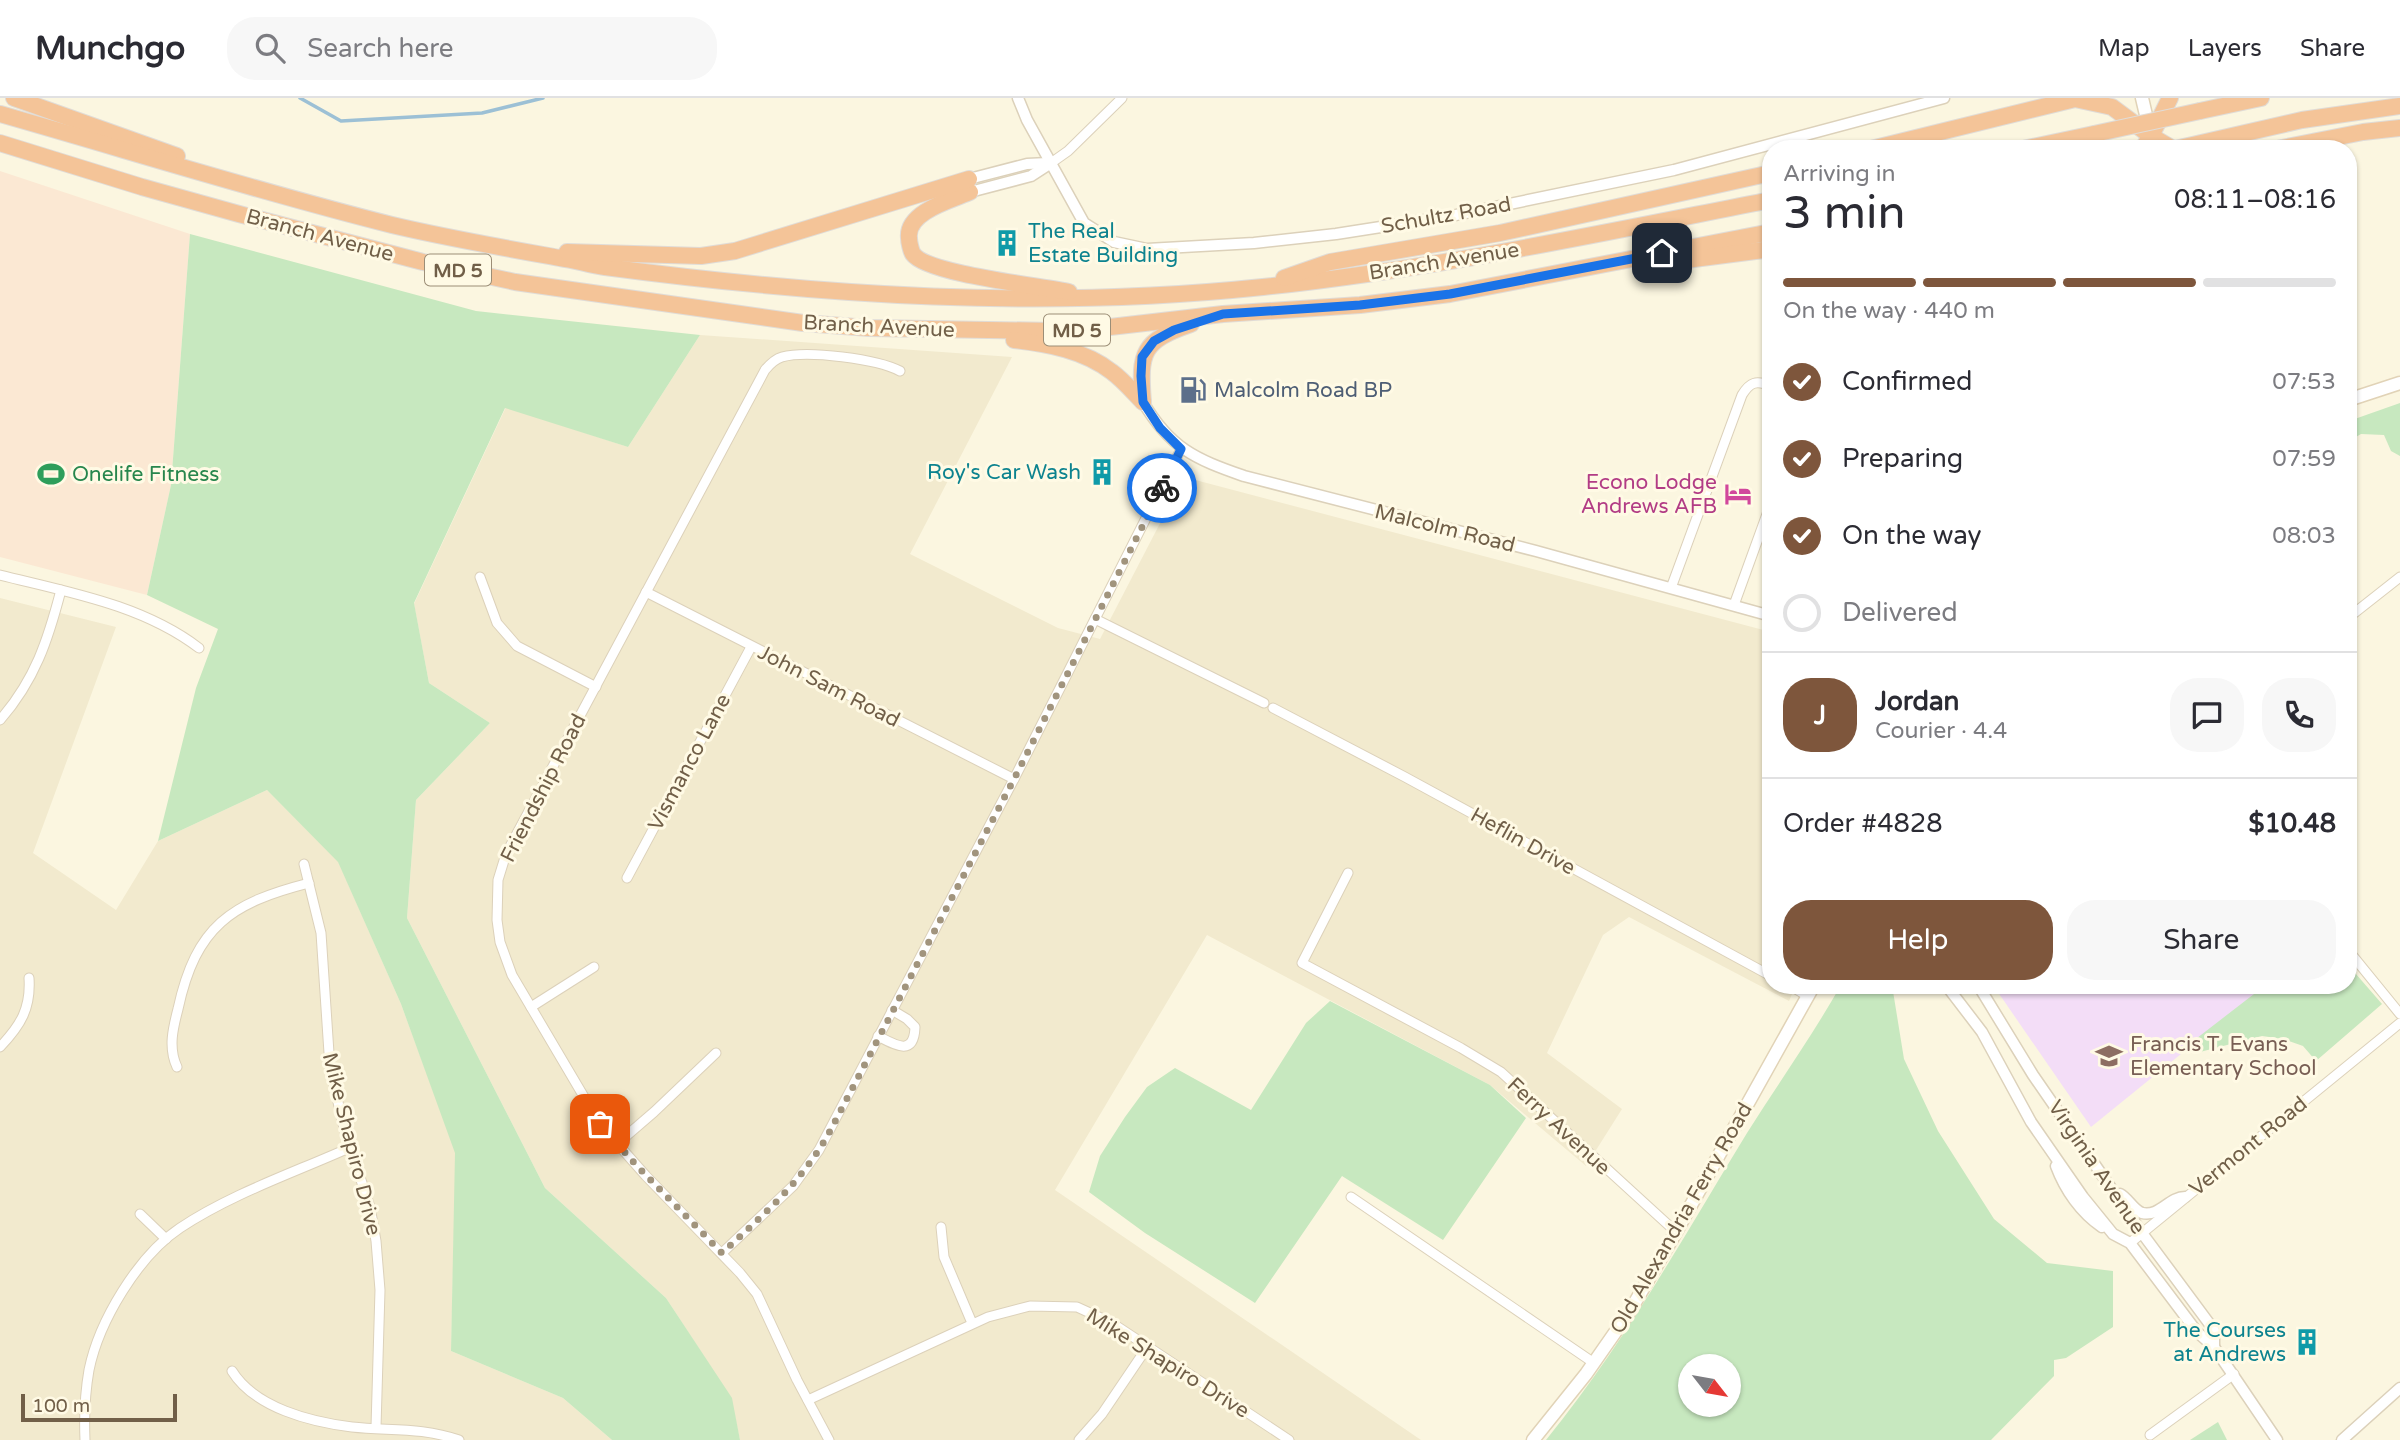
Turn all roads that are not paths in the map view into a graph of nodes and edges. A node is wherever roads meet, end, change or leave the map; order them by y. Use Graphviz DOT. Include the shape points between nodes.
graph roads {
  1 [pos="14,98"];
  2 [pos="1018,98"];
  3 [pos="1122,98"];
  4 [pos="1944,98"];
  5 [pos="2142,98"];
  6 [pos="2170,98"];
  7 [pos="2261,98"];
  8 [pos="2076,99"];
  9 [pos="2400,107"];
  10 [pos="0,114"];
  11 [pos="2400,128"];
  12 [pos="1786,140"];
  13 [pos="1908,140"];
  14 [pos="2066,140"];
  15 [pos="2144,140"];
  16 [pos="2148,140"];
  17 [pos="2151,140"];
  18 [pos="2216,140"];
  19 [pos="2323,140"];
  20 [pos="0,143"];
  21 [pos="1762,147"];
  22 [pos="0,151"];
  23 [pos="1051,163"];
  24 [pos="207,173"];
  25 [pos="1762,175"];
  26 [pos="969,186"];
  27 [pos="142,187"];
  28 [pos="1762,202"];
  29 [pos="1762,234"];
  30 [pos="515,250"];
  31 [pos="1762,250"];
  32 [pos="1562,271"];
  33 [pos="1259,287"];
  34 [pos="1096,298"];
  35 [pos="1223,314"];
  36 [pos="930,329"];
  37 [pos="900,371"];
  38 [pos="2400,383"];
  39 [pos="1762,384"];
  40 [pos="2357,397"];
  41 [pos="1143,402"];
  42 [pos="1181,449"];
  43 [pos="1762,528"];
  44 [pos="0,575"];
  45 [pos="480,577"];
  46 [pos="2400,577"];
  47 [pos="1671,588"];
  48 [pos="61,590"];
  49 [pos="646,592"];
  50 [pos="1734,605"];
  51 [pos="2357,611"];
  52 [pos="1762,613"];
  53 [pos="1095,619"];
  54 [pos="751,647"];
  55 [pos="199,648"];
  56 [pos="596,687"];
  57 [pos="1264,703"];
  58 [pos="1273,708"];
  59 [pos="0,720"];
  60 [pos="1014,779"];
  61 [pos="304,864"];
  62 [pos="1348,873"];
  63 [pos="627,878"];
  64 [pos="309,883"];
  65 [pos="2357,961"];
  66 [pos="594,967"];
  67 [pos="1762,971"];
  68 [pos="29,978"];
  69 [pos="1809,994"];
  70 [pos="1953,994"];
  71 [pos="1984,994"];
  72 [pos="531,1007"];
  73 [pos="892,1010"];
  74 [pos="2400,1014"];
  75 [pos="2400,1023"];
  76 [pos="878,1036"];
  77 [pos="0,1047"];
  78 [pos="716,1053"];
  79 [pos="177,1067"];
  80 [pos="618,1143"];
  81 [pos="349,1148"];
  82 [pos="2114,1191"];
  83 [pos="1351,1197"];
  84 [pos="2185,1197"];
  85 [pos="140,1214"];
  86 [pos="941,1227"];
  87 [pos="1676,1232"];
  88 [pos="2142,1233"];
  89 [pos="166,1239"];
  90 [pos="2130,1243"];
  91 [pos="722,1253"];
  92 [pos="972,1324"];
  93 [pos="1148,1346"];
  94 [pos="2214,1347"];
  95 [pos="1594,1363"];
  96 [pos="232,1371"];
  97 [pos="2234,1374"];
  98 [pos="2400,1388"];
  99 [pos="808,1400"];
  100 [pos="376,1427"];
  101 [pos="2150,1435"];
  102 [pos="85,1440"];
  103 [pos="459,1440"];
  104 [pos="829,1440"];
  105 [pos="1079,1440"];
  106 [pos="1289,1440"];
  107 [pos="1533,1440"];
  108 [pos="2277,1440"];
  109 [pos="2342,1440"];
  1 -- 24 [label="highway" via="169,151"];
  2 -- 23 [label="street, Schultz Road"];
  3 -- 23 [label="street"];
  4 -- 12 [label="street, Schultz Road"];
  5 -- 16 [label="main road"];
  6 -- 17 [label="highway"];
  7 -- 14 [label="highway, bridge"];
  8 -- 13 [label="highway"];
  8 -- 15 [label="highway" via="2112,107"];
  9 -- 18 [label="highway" via="2302,120"];
  10 -- 24 [label="highway, Branch Avenue / MD 5"];
  11 -- 19 [label="highway"];
  20 -- 27 [label="highway, Branch Avenue / MD 5"];
  21 -- 23 [label="street, Schultz Road" via="1674,170 1451,216 1336,234 1147,249 1114,242 1084,223"];
  22 -- 27 [label="highway"];
  23 -- 26 [label="street" via="1027,164"];
  24 -- 30 [label="highway, Branch Avenue / MD 5" via="394,225"];
  25 -- 33 [label="highway" via="1500,233 1330,262"];
  26 -- 30 [label="highway" via="735,251 701,256"];
  26 -- 34 [label="highway" via="920,216 908,235 912,253 925,263 953,271"];
  27 -- 36 [label="highway, Branch Avenue / MD 5" via="350,244 515,282 803,324"];
  28 -- 33 [label="highway, Branch Avenue / MD 5" via="1466,260"];
  29 -- 32 [label="highway, Branch Avenue / MD 5"];
  30 -- 34 [label="highway, Branch Avenue / MD 5" via="600,267 761,285 923,298"];
  31 -- 32 [label="highway"];
  32 -- 35 [label="highway, Branch Avenue / MD 5" via="1450,294"];
  33 -- 34 [label="highway, Branch Avenue / MD 5"];
  35 -- 36 [label="highway, Branch Avenue / MD 5" via="1055,331"];
  35 -- 41 [label="highway" via="1154,341 1142,357"];
  36 -- 41 [label="highway" via="1048,344 1086,356 1111,371"];
  37 -- 49 [label="street, Friendship Road" via="885,363 807,355 784,357 768,366"];
  38 -- 40 [label="main road"];
  39 -- 47 [label="street" via="1751,383 1742,395"];
  41 -- 42 [label="street, Malcolm Road"];
  42 -- 47 [label="street, Malcolm Road" via="1244,476"];
  42 -- 53 [label="street"];
  43 -- 50 [label="street"];
  44 -- 48 [label="street"];
  45 -- 56 [label="street" via="497,623 517,646"];
  46 -- 51 [label="street"];
  47 -- 50 [label="street, Malcolm Road"];
  48 -- 55 [label="street" via="145,616"];
  48 -- 59 [label="street" via="43,654"];
  49 -- 54 [label="street, John Sam Road"];
  49 -- 56 [label="street, Friendship Road"];
  50 -- 52 [label="street, Malcolm Road"];
  53 -- 57 [label="street"];
  53 -- 60 [label="street"];
  54 -- 60 [label="street, John Sam Road"];
  54 -- 63 [label="street, Vismanco Lane"];
  56 -- 72 [label="street, Friendship Road" via="506,855 498,880 500,942"];
  58 -- 67 [label="street, Heflin Drive"];
  60 -- 73 [label="street"];
  61 -- 64 [label="street, Mike Shapiro Drive"];
  62 -- 87 [label="street, Ferry Avenue" via="1302,964 1485,1061"];
  64 -- 79 [label="street" via="255,899 220,924 204,943 186,978 172,1034"];
  64 -- 81 [label="street, Mike Shapiro Drive" via="321,933 330,1068"];
  65 -- 74 [label="street"];
  66 -- 72 [label="street"];
  68 -- 77 [label="street" via="25,1013"];
  69 -- 87 [label="main road, Old Alexandria Ferry Road"];
  70 -- 90 [label="street, Virginia Avenue" via="1982,1032 2031,1122 2083,1197 2113,1234"];
  71 -- 82 [label="street, Virginia Avenue"];
  72 -- 80 [label="street, Friendship Road" via="592,1113"];
  73 -- 76 [label="street"];
  73 -- 76 [label="street" via="912,1023 912,1041 900,1047"];
  75 -- 84 [label="street, Vermont Road"];
  76 -- 91 [label="street" via="813,1161"];
  78 -- 80 [label="street"];
  80 -- 91 [label="street, Friendship Road"];
  81 -- 89 [label="street" via="221,1205"];
  81 -- 100 [label="street, Mike Shapiro Drive" via="364,1187 376,1241 380,1290"];
  82 -- 84 [label="street" via="2144,1213"];
  82 -- 88 [label="street, Virginia Avenue"];
  83 -- 95 [label="street"];
  84 -- 88 [label="street, Vermont Road"];
  85 -- 89 [label="street"];
  86 -- 92 [label="street" via="944,1257"];
  87 -- 95 [label="main road, Old Alexandria Ferry Road"];
  88 -- 90 [label="street, Vermont Road"];
  88 -- 94 [label="street, Virginia Avenue" via="2214,1330"];
  89 -- 102 [label="street" via="132,1277 99,1339 89,1370"];
  90 -- 94 [label="street, Virginia Avenue" via="2197,1332"];
  91 -- 99 [label="street, Friendship Road" via="757,1294"];
  92 -- 93 [label="street, Mike Shapiro Drive" via="1018,1308 1077,1307"];
  92 -- 99 [label="street, Mike Shapiro Drive"];
  93 -- 105 [label="street"];
  93 -- 106 [label="street, Mike Shapiro Drive"];
  94 -- 97 [label="street, Virginia Avenue"];
  95 -- 107 [label="main road, Old Alexandria Ferry Road"];
  96 -- 100 [label="street" via="252,1393 285,1409 328,1423"];
  97 -- 101 [label="street"];
  97 -- 108 [label="street, Virginia Avenue"];
  98 -- 109 [label="street"];
  99 -- 104 [label="street, Friendship Road"];
  100 -- 103 [label="street" via="421,1430"];
}
